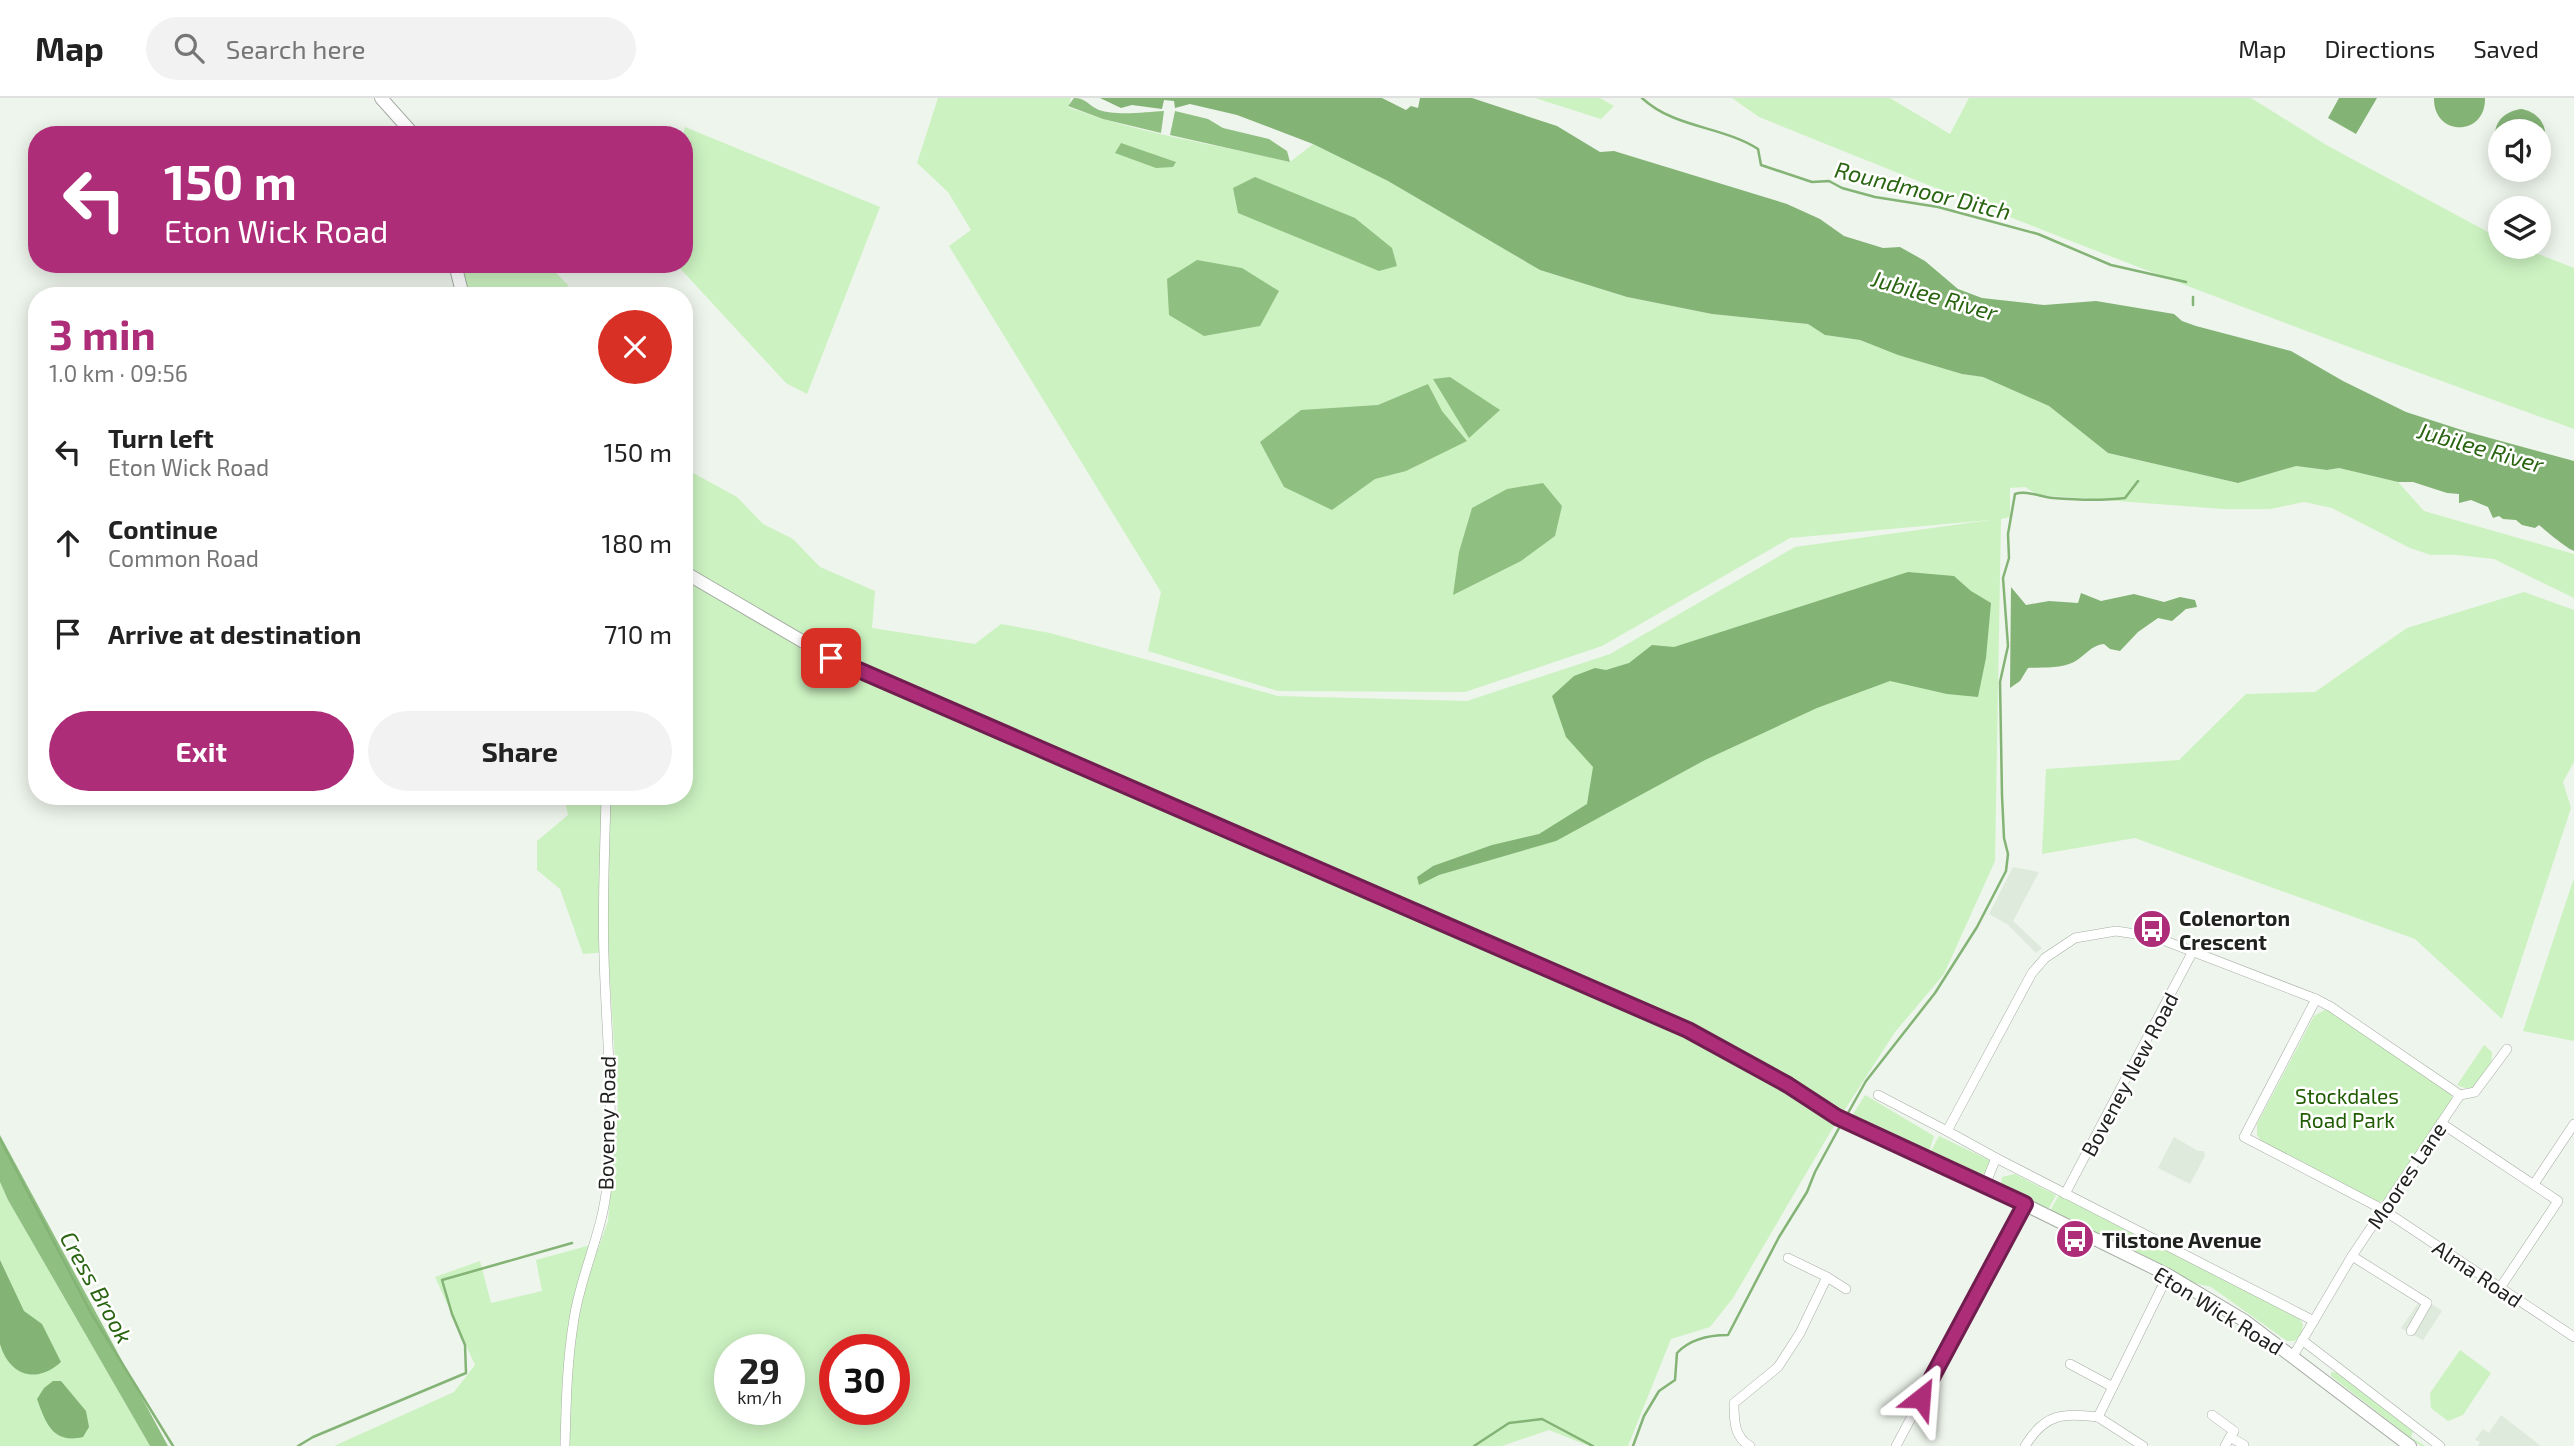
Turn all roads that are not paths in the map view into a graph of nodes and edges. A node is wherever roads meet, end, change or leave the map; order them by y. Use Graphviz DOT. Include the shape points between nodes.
graph roads {
  1 [pos="382,98"];
  2 [pos="406,126"];
  3 [pos="693,577"];
  4 [pos="606,805"];
  5 [pos="2192,953"];
  6 [pos="2316,999"];
  7 [pos="2507,1049"];
  8 [pos="1878,1095"];
  9 [pos="2460,1095"];
  10 [pos="2441,1123"];
  11 [pos="2574,1124"];
  12 [pos="1949,1127"];
  13 [pos="1996,1158"];
  14 [pos="2534,1184"];
  15 [pos="1985,1185"];
  16 [pos="2065,1194"];
  17 [pos="2025,1204"];
  18 [pos="2382,1209"];
  19 [pos="2352,1256"];
  20 [pos="1788,1258"];
  21 [pos="2168,1275"];
  22 [pos="1826,1277"];
  23 [pos="2500,1288"];
  24 [pos="1846,1289"];
  25 [pos="2314,1321"];
  26 [pos="2410,1331"];
  27 [pos="2574,1337"];
  28 [pos="2302,1340"];
  29 [pos="2293,1356"];
  30 [pos="2070,1364"];
  31 [pos="2113,1387"];
  32 [pos="2212,1415"];
  33 [pos="2098,1418"];
  34 [pos="2231,1437"];
  35 [pos="2137,1445"];
  36 [pos="2244,1445"];
  37 [pos="565,1446"];
  38 [pos="1750,1446"];
  39 [pos="1896,1446"];
  40 [pos="2025,1446"];
  41 [pos="2225,1446"];
  42 [pos="2410,1446"];
  43 [pos="2440,1446"];
  1 -- 2 [label="main road"];
  3 -- 15 [label="main road, Eton Wick Road" via="831,658 1688,1030 1837,1117"];
  4 -- 37 [label="street, Boveney Road" via="604,953 610,1148 600,1223 573,1320"];
  5 -- 6 [label="street"];
  5 -- 12 [label="street" via="2155,937 2116,931 2075,938 2045,958 2032,973"];
  5 -- 16 [label="street, Boveney New Road"];
  6 -- 9 [label="street"];
  6 -- 18 [label="street, Alma Road" via="2244,1136"];
  7 -- 9 [label="street" via="2475,1092"];
  8 -- 12 [label="street"];
  9 -- 10 [label="street, Moores Lane"];
  10 -- 14 [label="street"];
  10 -- 18 [label="street, Moores Lane"];
  11 -- 14 [label="street"];
  12 -- 13 [label="street"];
  13 -- 15 [label="street"];
  13 -- 16 [label="street"];
  14 -- 23 [label="street" via="2558,1201"];
  15 -- 17 [label="main road, Eton Wick Road"];
  16 -- 25 [label="street"];
  17 -- 21 [label="main road, Eton Wick Road"];
  17 -- 39 [label="street"];
  18 -- 19 [label="street, Moores Lane"];
  18 -- 23 [label="street, Alma Road"];
  19 -- 25 [label="street, Moores Lane"];
  19 -- 26 [label="street" via="2427,1303"];
  20 -- 22 [label="street"];
  21 -- 29 [label="main road, Eton Wick Road"];
  21 -- 31 [label="street"];
  22 -- 24 [label="street"];
  22 -- 38 [label="street" via="1800,1333 1777,1367 1734,1403 1734,1424"];
  23 -- 27 [label="street, Alma Road"];
  25 -- 28 [label="street, Moores Lane"];
  28 -- 29 [label="street, Moores Lane"];
  28 -- 43 [label="street"];
  29 -- 42 [label="main road, Eton Wick Road"];
  30 -- 31 [label="street"];
  31 -- 33 [label="street"];
  32 -- 34 [label="street" via="2234,1431"];
  33 -- 35 [label="street"];
  33 -- 40 [label="street" via="2068,1413 2043,1423"];
  34 -- 36 [label="street"];
  34 -- 41 [label="street"];
}
